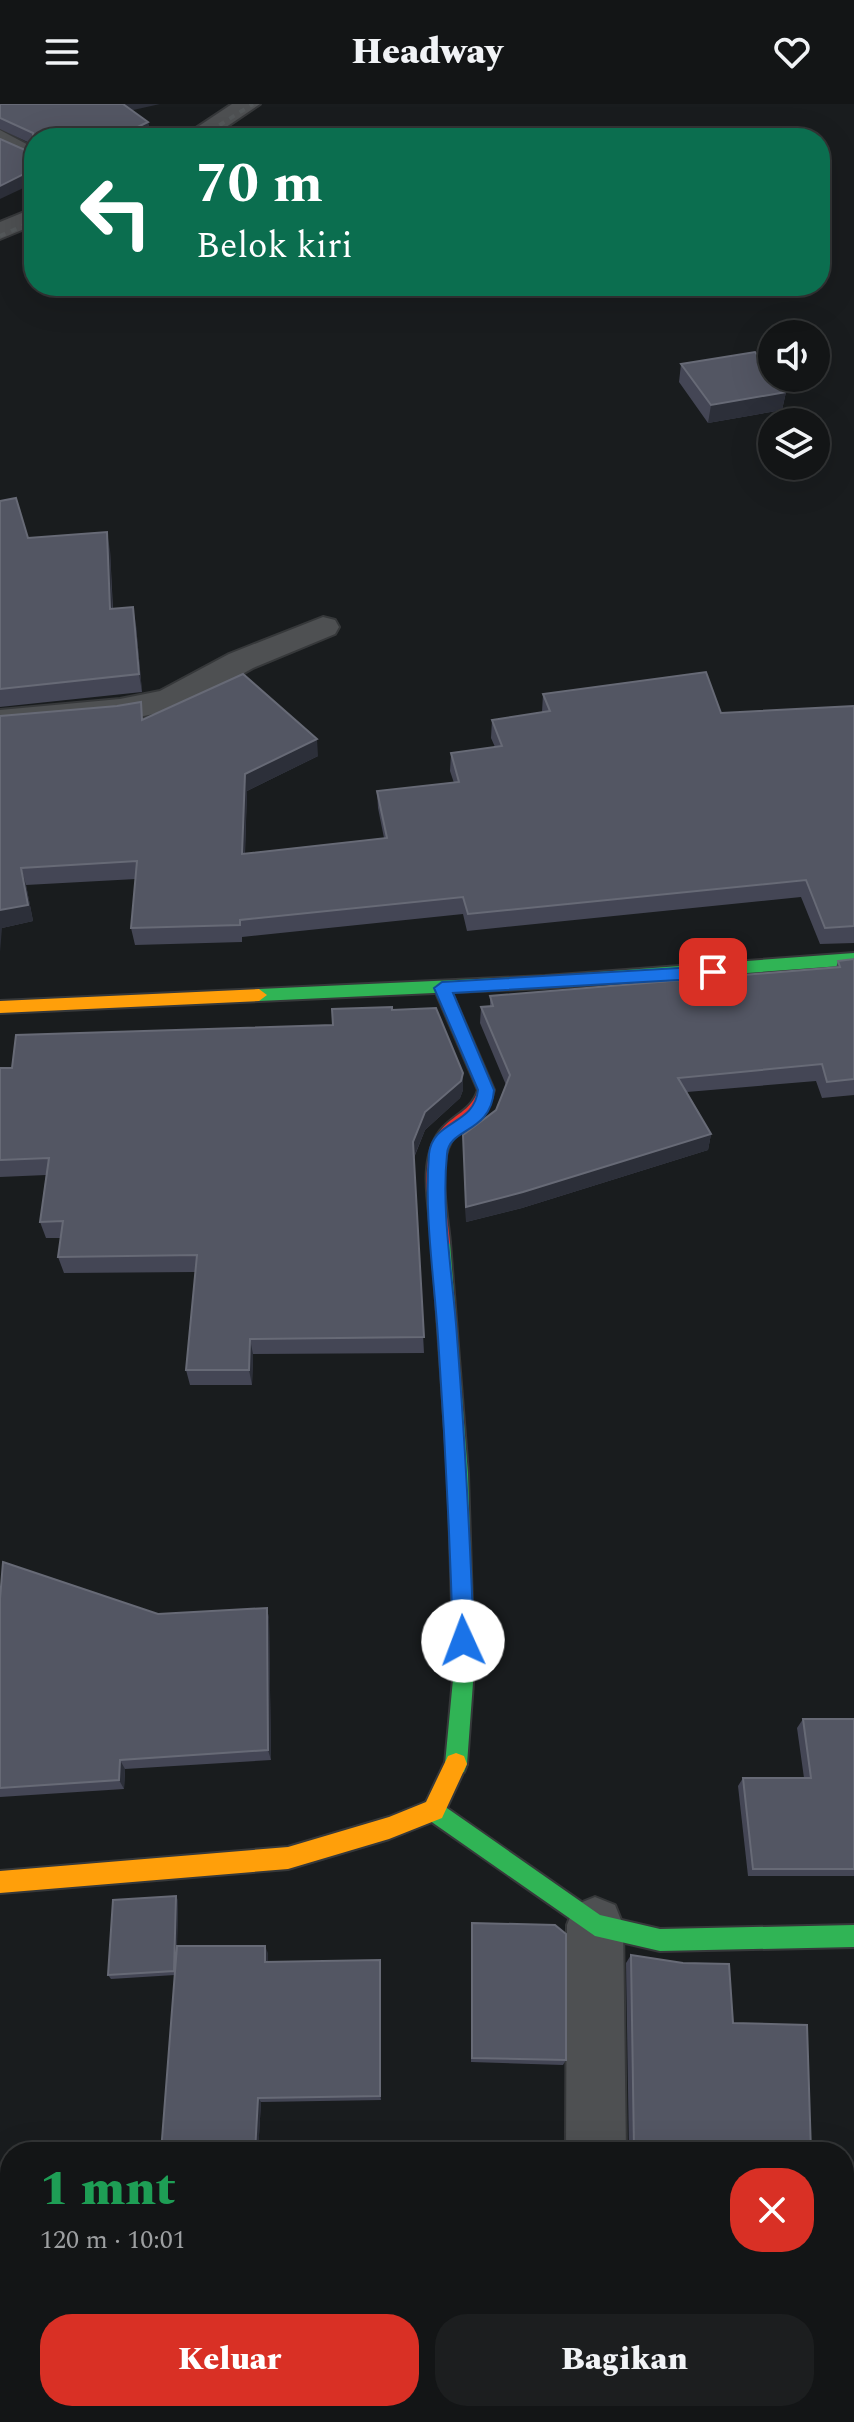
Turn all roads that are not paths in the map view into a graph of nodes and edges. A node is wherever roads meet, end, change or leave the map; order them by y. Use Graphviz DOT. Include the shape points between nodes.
graph roads {
  1 [pos="248,104"];
  2 [pos="209,128"];
  3 [pos="0,137"];
  4 [pos="24,152"];
  5 [pos="24,220"];
  6 [pos="0,231"];
  7 [pos="323,627"];
  8 [pos="0,721"];
  9 [pos="854,959"];
  10 [pos="442,988"];
  11 [pos="0,1007"];
  12 [pos="434,1810"];
  13 [pos="0,1882"];
  14 [pos="595,1925"];
  15 [pos="854,1936"];
  16 [pos="596,2142"];
  1 -- 2 [label="street"];
  3 -- 4 [label="street"];
  5 -- 6 [label="street"];
  7 -- 8 [label="street" via="241,661 170,700"];
  9 -- 10 [label="street"];
  10 -- 11 [label="street"];
  10 -- 12 [label="street" via="486,1090 485,1106 446,1135 438,1150 464,1669 455,1771"];
  12 -- 13 [label="street" via="288,1858"];
  12 -- 14 [label="street"];
  14 -- 15 [label="street" via="660,1940"];
  14 -- 16 [label="street"];
}
